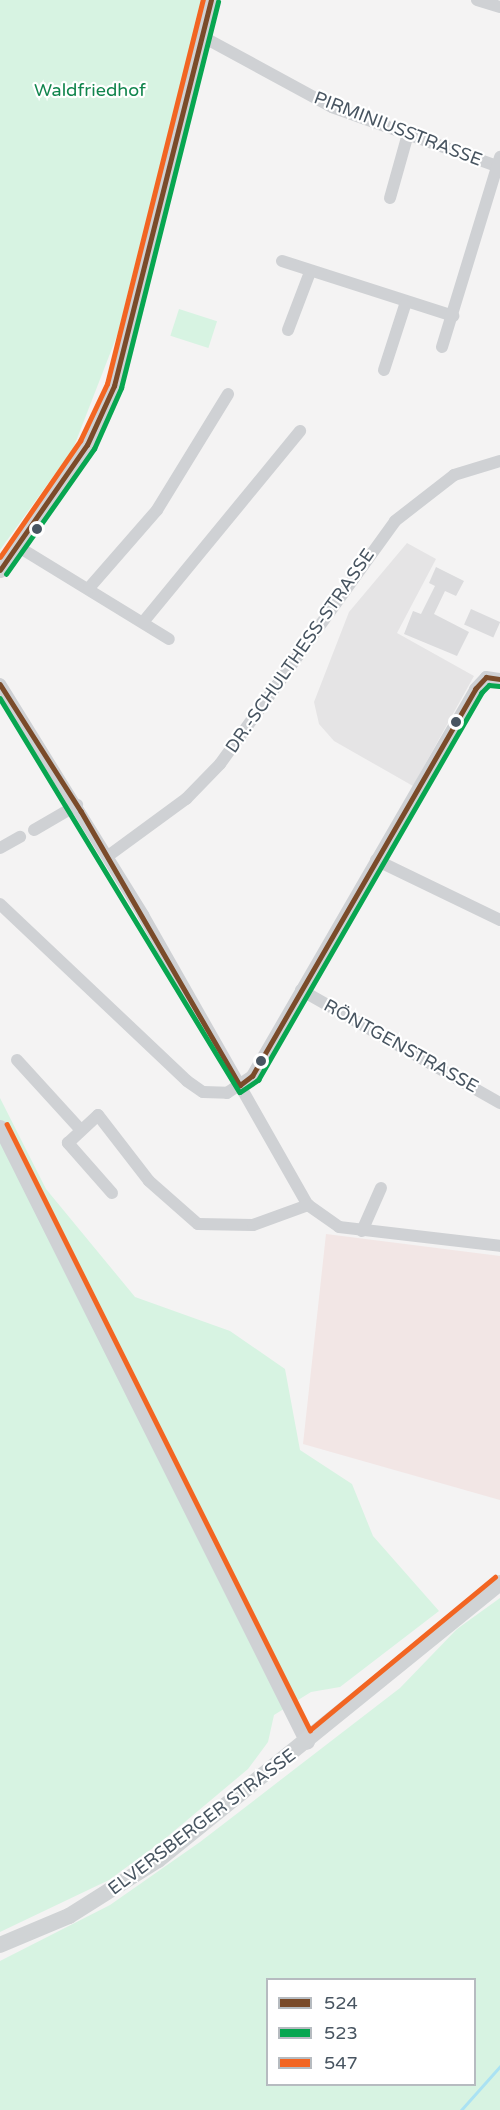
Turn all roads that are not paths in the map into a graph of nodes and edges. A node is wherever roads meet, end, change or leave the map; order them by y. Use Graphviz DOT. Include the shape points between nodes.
graph roads {
  1 [pos="212,0"];
  2 [pos="477,0"];
  3 [pos="500,7"];
  4 [pos="205,38"];
  5 [pos="408,134"];
  6 [pos="499,163"];
  7 [pos="390,198"];
  8 [pos="282,261"];
  9 [pos="310,272"];
  10 [pos="405,305"];
  11 [pos="453,316"];
  12 [pos="288,330"];
  13 [pos="442,347"];
  14 [pos="384,370"];
  15 [pos="228,394"];
  16 [pos="300,431"];
  17 [pos="500,461"];
  18 [pos="17,546"];
  19 [pos="0,570"];
  20 [pos="89,588"];
  21 [pos="144,621"];
  22 [pos="169,639"];
  23 [pos="500,679"];
  24 [pos="0,684"];
  25 [pos="77,805"];
  26 [pos="34,830"];
  27 [pos="20,837"];
  28 [pos="0,848"];
  29 [pos="108,856"];
  30 [pos="376,860"];
  31 [pos="0,904"];
  32 [pos="500,920"];
  33 [pos="301,990"];
  34 [pos="16,1060"];
  35 [pos="240,1086"];
  36 [pos="500,1103"];
  37 [pos="0,1127"];
  38 [pos="79,1128"];
  39 [pos="381,1188"];
  40 [pos="112,1193"];
  41 [pos="308,1205"];
  42 [pos="362,1231"];
  43 [pos="499,1242"];
  44 [pos="500,1583"];
  45 [pos="307,1742"];
  46 [pos="0,1945"];
  1 -- 4 [label="street"];
  2 -- 3 [label="street"];
  4 -- 5 [label="street, PIRMINIUSSTRASSE" via="332,107"];
  4 -- 18 [label="street" via="114,386 87,445"];
  5 -- 6 [label="street, PIRMINIUSSTRASSE"];
  5 -- 7 [label="street"];
  6 -- 11 [label="street"];
  8 -- 9 [label="street"];
  9 -- 10 [label="street"];
  9 -- 12 [label="street"];
  10 -- 11 [label="street"];
  10 -- 14 [label="street"];
  11 -- 13 [label="street"];
  15 -- 20 [label="street" via="157,510"];
  16 -- 21 [label="street"];
  17 -- 29 [label="street, DR.-SCHULTHESS-STRASSE" via="454,475 395,521 220,764 186,799"];
  18 -- 19 [label="street"];
  18 -- 20 [label="street"];
  20 -- 21 [label="street"];
  21 -- 22 [label="street"];
  23 -- 30 [label="street" via="486,676"];
  24 -- 25 [label="street"];
  25 -- 26 [label="street"];
  25 -- 29 [label="street"];
  27 -- 28 [label="street"];
  29 -- 35 [label="street"];
  30 -- 32 [label="street"];
  30 -- 33 [label="street"];
  31 -- 35 [label="street" via="187,1081 217,1094"];
  33 -- 35 [label="street" via="252,1076"];
  33 -- 36 [label="street, RÖNTGENSTRASSE"];
  34 -- 38 [label="street"];
  35 -- 41 [label="street"];
  37 -- 45 [label="street"];
  38 -- 40 [label="street" via="68,1143"];
  38 -- 41 [label="street" via="98,1115 149,1181 198,1224 253,1225"];
  39 -- 42 [label="street"];
  41 -- 42 [label="street" via="325,1221"];
  42 -- 43 [label="street"];
  44 -- 45 [label="main road, ELVERSBERGER STRASSE"];
  45 -- 46 [label="main road, ELVERSBERGER STRASSE" via="124,1884 69,1916"];
}
